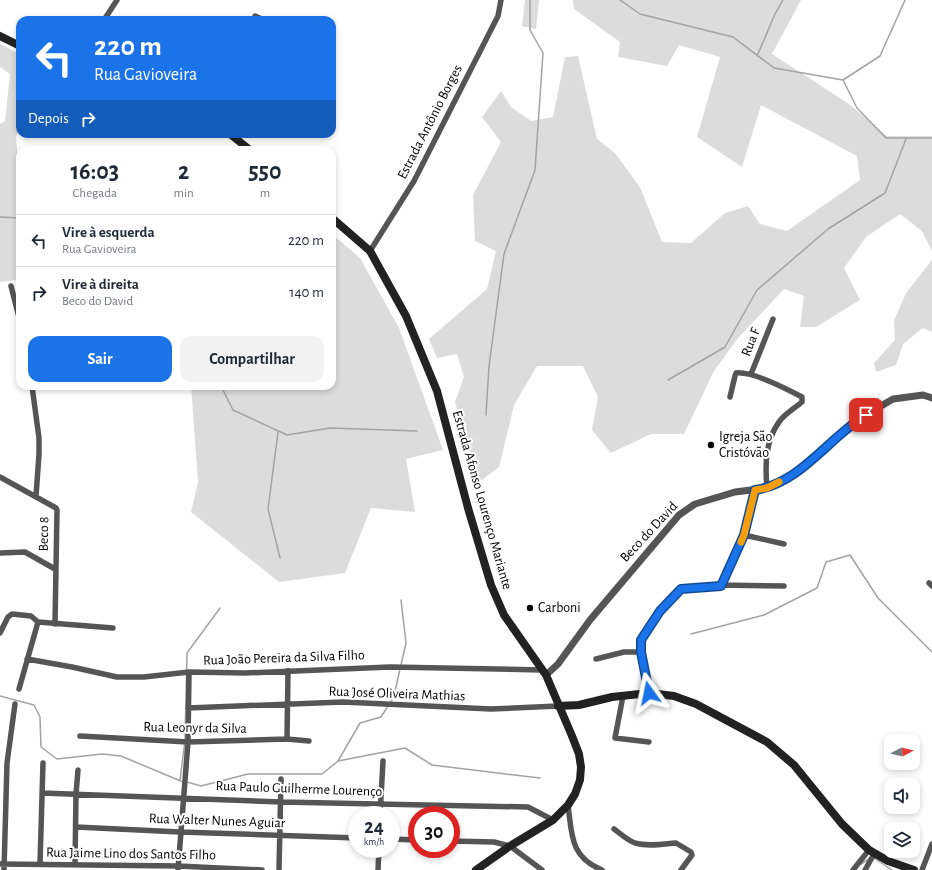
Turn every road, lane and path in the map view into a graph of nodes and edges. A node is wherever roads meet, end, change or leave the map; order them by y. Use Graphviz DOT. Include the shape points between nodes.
graph roads {
  1 [pos="117,0"];
  2 [pos="501,0"];
  3 [pos="107,16"];
  4 [pos="0,36"];
  5 [pos="16,44"];
  6 [pos="235,138"];
  7 [pos="245,146"];
  8 [pos="336,221"];
  9 [pos="370,251"];
  10 [pos="11,286"];
  11 [pos="16,305"];
  12 [pos="773,319"];
  13 [pos="751,374"];
  14 [pos="33,390"];
  15 [pos="730,397"];
  16 [pos="932,398"];
  17 [pos="0,477"];
  18 [pos="767,488"];
  19 [pos="755,490"];
  20 [pos="36,496"];
  21 [pos="744,535"];
  22 [pos="784,544"];
  23 [pos="0,553"];
  24 [pos="55,569"];
  25 [pos="721,586"];
  26 [pos="784,586"];
  27 [pos="38,622"];
  28 [pos="55,624"];
  29 [pos="113,628"];
  30 [pos="0,633"];
  31 [pos="641,652"];
  32 [pos="28,659"];
  33 [pos="596,659"];
  34 [pos="288,671"];
  35 [pos="188,672"];
  36 [pos="544,673"];
  37 [pos="19,689"];
  38 [pos="649,693"];
  39 [pos="623,696"];
  40 [pos="15,704"];
  41 [pos="288,705"];
  42 [pos="558,706"];
  43 [pos="188,708"];
  44 [pos="80,736"];
  45 [pos="287,740"];
  46 [pos="309,741"];
  47 [pos="188,742"];
  48 [pos="649,742"];
  49 [pos="383,761"];
  50 [pos="43,763"];
  51 [pos="78,770"];
  52 [pos="281,779"];
  53 [pos="42,793"];
  54 [pos="76,794"];
  55 [pos="182,798"];
  56 [pos="281,802"];
  57 [pos="381,804"];
  58 [pos="568,805"];
  59 [pos="552,820"];
  60 [pos="76,827"];
  61 [pos="614,829"];
  62 [pos="180,832"];
  63 [pos="280,835"];
  64 [pos="348,838"];
  65 [pos="460,841"];
  66 [pos="932,844"];
  67 [pos="510,846"];
  68 [pos="872,855"];
  69 [pos="378,858"];
  70 [pos="40,864"];
  71 [pos="75,865"];
  72 [pos="3,866"];
  73 [pos="178,868"];
  74 [pos="479,869"];
  75 [pos="262,870"];
  76 [pos="279,870"];
  77 [pos="378,870"];
  78 [pos="542,870"];
  79 [pos="602,870"];
  80 [pos="681,870"];
  81 [pos="853,870"];
  82 [pos="865,870"];
  83 [pos="914,870"];
  84 [pos="922,870"];
  1 -- 3 [label="street"];
  2 -- 9 [label="street, Estrada Antônio Borges" via="498,16 414,181"];
  4 -- 5 [label="main road"];
  6 -- 7 [label="main road"];
  8 -- 9 [label="main road, Estrada Afonso Lourenço Mariante"];
  9 -- 36 [label="main road, Estrada Afonso Lourenço Mariante" via="406,316 437,391 490,585 504,615"];
  10 -- 11 [label="street"];
  12 -- 13 [label="street, Rua F"];
  13 -- 15 [label="street" via="736,373"];
  13 -- 18 [label="street" via="793,392 803,400 779,421 772,435 766,455"];
  14 -- 20 [label="street" via="39,438"];
  16 -- 18 [label="street, Beco do David" via="923,395 893,399 852,423 799,471"];
  17 -- 20 [label="street, Beco 8"];
  18 -- 19 [label="street, Beco do David"];
  19 -- 21 [label="street"];
  19 -- 36 [label="street, Beco do David" via="735,492 695,504 679,516 590,620 558,664"];
  20 -- 24 [label="street, Beco 8" via="56,508 58,512"];
  21 -- 22 [label="street"];
  21 -- 25 [label="street"];
  23 -- 24 [label="street" via="25,552"];
  24 -- 28 [label="street, Beco 8"];
  25 -- 26 [label="street"];
  25 -- 31 [label="street" via="681,589 660,611 641,640"];
  27 -- 28 [label="street"];
  27 -- 30 [label="street" via="31,616 12,614"];
  27 -- 32 [label="street"];
  28 -- 29 [label="street"];
  31 -- 33 [label="street" via="624,652"];
  31 -- 38 [label="street"];
  32 -- 35 [label="street, Rua João Pereira da Silva Filho" via="117,677"];
  32 -- 37 [label="street"];
  34 -- 35 [label="street, Rua João Pereira da Silva Filho"];
  34 -- 36 [label="street, Rua João Pereira da Silva Filho" via="390,667"];
  34 -- 41 [label="street"];
  35 -- 43 [label="street"];
  36 -- 42 [label="main road, Estrada Afonso Lourenço Mariante"];
  38 -- 39 [label="main road"];
  38 -- 68 [label="main road" via="674,696 696,704 767,742 796,767 842,824"];
  39 -- 42 [label="main road" via="579,705"];
  39 -- 48 [label="street" via="615,738"];
  40 -- 72 [label="street" via="7,763"];
  41 -- 42 [label="street, Rua José Oliveira Mathias" via="343,702 491,709"];
  41 -- 43 [label="street, Rua José Oliveira Mathias"];
  41 -- 45 [label="street"];
  42 -- 58 [label="main road, Estrada Afonso Lourenço Mariante" via="572,736 581,766 580,780"];
  43 -- 47 [label="street"];
  44 -- 47 [label="street, Rua Leonyr da Silva"];
  45 -- 46 [label="street, Rua Leonyr da Silva"];
  45 -- 47 [label="street, Rua Leonyr da Silva"];
  47 -- 55 [label="street"];
  49 -- 57 [label="street"];
  50 -- 53 [label="street"];
  51 -- 54 [label="street"];
  52 -- 56 [label="street"];
  53 -- 54 [label="street, Rua Paulo Guilherme Lourenço"];
  53 -- 70 [label="street"];
  54 -- 55 [label="street, Rua Paulo Guilherme Lourenço"];
  54 -- 60 [label="street"];
  55 -- 56 [label="street, Rua Paulo Guilherme Lourenço"];
  55 -- 62 [label="street"];
  56 -- 57 [label="street, Rua Paulo Guilherme Lourenço"];
  56 -- 63 [label="street"];
  57 -- 59 [label="street, Rua Paulo Guilherme Lourenço" via="528,807"];
  58 -- 59 [label="main road, Estrada Afonso Lourenço Mariante"];
  58 -- 79 [label="street" via="572,841 584,860"];
  59 -- 67 [label="main road, Estrada Afonso Lourenço Mariante"];
  60 -- 62 [label="street, Rua Walter Nunes Aguiar"];
  60 -- 71 [label="street"];
  61 -- 80 [label="street" via="636,843 680,844 692,855"];
  62 -- 63 [label="street, Rua Walter Nunes Aguiar"];
  62 -- 73 [label="street"];
  63 -- 64 [label="street, Rua Walter Nunes Aguiar"];
  63 -- 76 [label="street"];
  65 -- 67 [label="street" via="494,842"];
  66 -- 84 [label="street"];
  67 -- 74 [label="main road, Estrada Afonso Lourenço Mariante"];
  67 -- 78 [label="street"];
  68 -- 81 [label="street"];
  68 -- 82 [label="street"];
  68 -- 83 [label="main road"];
  69 -- 77 [label="street"];
  70 -- 71 [label="street, Rua Jaime Lino dos Santos Filho"];
  70 -- 72 [label="street, Rua Jaime Lino dos Santos Filho"];
  71 -- 73 [label="street, Rua Jaime Lino dos Santos Filho"];
  73 -- 75 [label="street, Rua Jaime Lino dos Santos Filho"];
}
